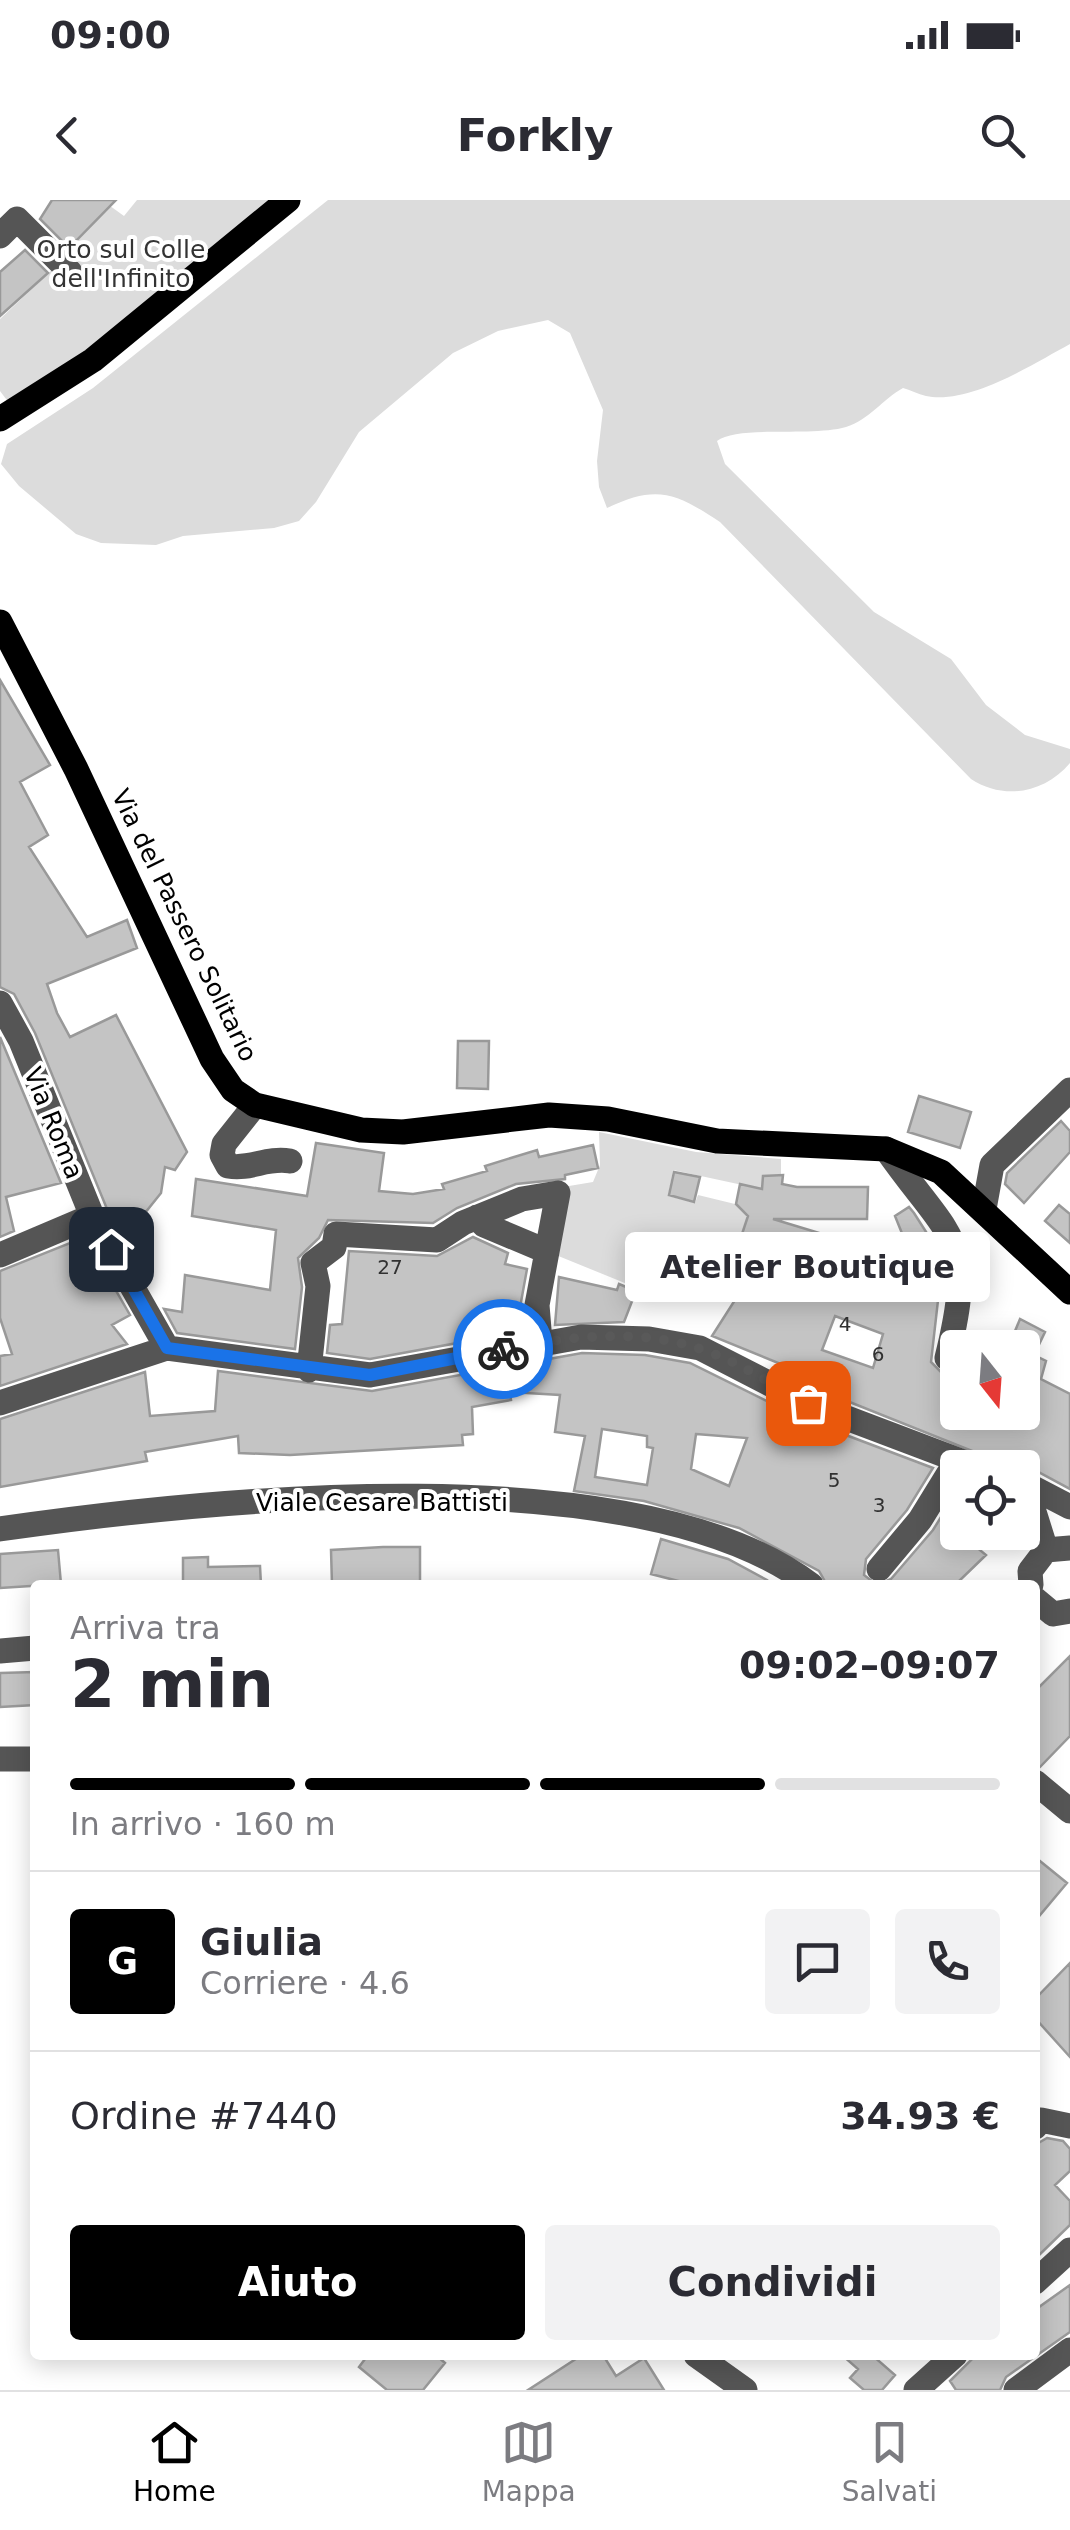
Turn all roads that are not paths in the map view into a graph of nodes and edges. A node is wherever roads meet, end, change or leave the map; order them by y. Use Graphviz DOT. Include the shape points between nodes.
graph roads {
  1 [pos="288,200"];
  2 [pos="0,236"];
  3 [pos="70,272"];
  4 [pos="0,419"];
  5 [pos="0,622"];
  6 [pos="0,1003"];
  7 [pos="1070,1090"];
  8 [pos="255,1105"];
  9 [pos="886,1150"];
  10 [pos="290,1161"];
  11 [pos="984,1209"];
  12 [pos="92,1216"];
  13 [pos="477,1217"];
  14 [pos="546,1251"];
  15 [pos="0,1255"];
  16 [pos="1070,1292"];
  17 [pos="953,1330"];
  18 [pos="540,1342"];
  19 [pos="167,1348"];
  20 [pos="309,1370"];
  21 [pos="0,1402"];
  22 [pos="940,1453"];
  23 [pos="1040,1491"];
  24 [pos="940,1497"];
  25 [pos="1070,1507"];
  26 [pos="1040,1514"];
  27 [pos="0,1530"];
  28 [pos="1058,1549"];
  29 [pos="871,1578"];
  30 [pos="802,1580"];
  31 [pos="1031,1580"];
  32 [pos="1040,1603"];
  33 [pos="1070,1612"];
  34 [pos="30,1648"];
  35 [pos="0,1650"];
  36 [pos="0,1759"];
  37 [pos="30,1759"];
  38 [pos="1040,1793"];
  39 [pos="1070,1811"];
  40 [pos="1040,2122"];
  41 [pos="1070,2126"];
  42 [pos="1070,2250"];
  43 [pos="1040,2277"];
  44 [pos="1070,2350"];
  45 [pos="703,2360"];
  46 [pos="949,2360"];
  47 [pos="744,2390"];
  48 [pos="916,2390"];
  49 [pos="1016,2390"];
  1 -- 4 [label="main road" via="93,360"];
  2 -- 3 [label="street" via="17,218"];
  5 -- 8 [label="main road, Via del Passero Solitario" via="212,1059 233,1090"];
  6 -- 12 [label="street, Via Roma"];
  7 -- 11 [label="street" via="992,1165"];
  8 -- 9 [label="main road" via="361,1130 403,1132 549,1115 717,1140"];
  8 -- 10 [label="street" via="224,1144 228,1166"];
  9 -- 11 [label="main road" via="941,1172"];
  9 -- 17 [label="street" via="953,1236 961,1295"];
  11 -- 16 [label="main road"];
  12 -- 15 [label="street"];
  12 -- 19 [label="street, Via Roma"];
  13 -- 14 [label="street"];
  13 -- 14 [label="street" via="558,1193"];
  13 -- 20 [label="street" via="437,1240 336,1234 334,1247 313,1263 317,1302"];
  14 -- 18 [label="street" via="537,1305"];
  18 -- 20 [label="street" via="370,1375"];
  18 -- 22 [label="street" via="581,1336 700,1348 808,1403"];
  19 -- 20 [label="street"];
  19 -- 21 [label="street"];
  23 -- 25 [label="street"];
  24 -- 29 [label="street"];
  26 -- 28 [label="street"];
  27 -- 30 [label="street, Viale Cesare Battisti" via="214,1502 461,1498 687,1525"];
  28 -- 31 [label="street" via="1030,1571"];
  32 -- 33 [label="street" via="1053,1614"];
  34 -- 35 [label="street"];
  36 -- 37 [label="street"];
  38 -- 39 [label="street"];
  40 -- 41 [label="street"];
  42 -- 43 [label="street"];
  44 -- 49 [label="street"];
  45 -- 47 [label="street"];
  46 -- 48 [label="street"];
}
